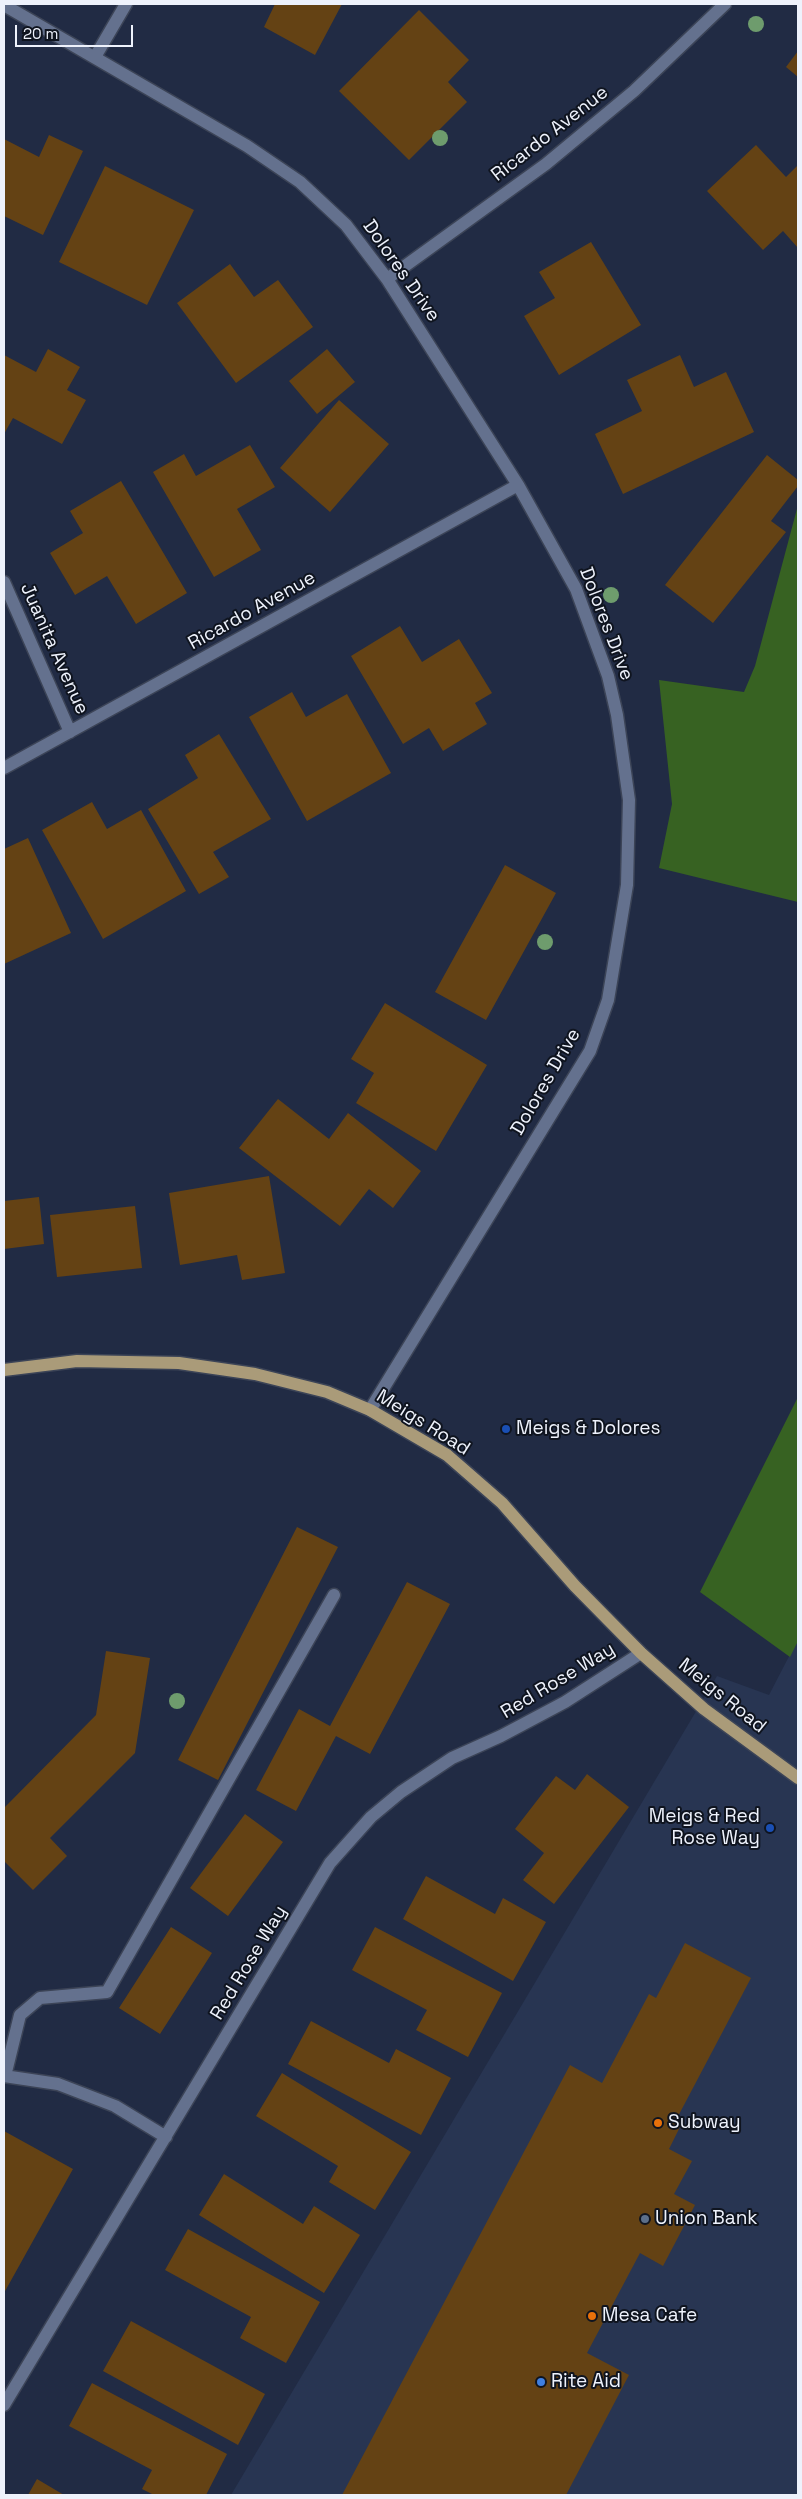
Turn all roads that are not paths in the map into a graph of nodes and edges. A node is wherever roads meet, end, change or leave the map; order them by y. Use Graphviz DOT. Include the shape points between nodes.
graph roads {
  1 [pos="126,4"];
  2 [pos="725,4"];
  3 [pos="4,5"];
  4 [pos="95,57"];
  5 [pos="387,279"];
  6 [pos="518,485"];
  7 [pos="4,582"];
  8 [pos="70,732"];
  9 [pos="4,768"];
  10 [pos="4,1370"];
  11 [pos="370,1410"];
  12 [pos="334,1595"];
  13 [pos="641,1653"];
  14 [pos="798,1778"];
  15 [pos="4,2076"];
  16 [pos="166,2137"];
  17 [pos="4,2406"];
  1 -- 4 [label="street"];
  2 -- 5 [label="street, Ricardo Avenue" via="634,91 561,152"];
  3 -- 4 [label="street, Dolores Drive"];
  4 -- 5 [label="street, Dolores Drive" via="247,146 300,182 346,225"];
  5 -- 6 [label="street, Dolores Drive"];
  6 -- 8 [label="street, Ricardo Avenue"];
  6 -- 11 [label="street, Dolores Drive" via="576,589 608,676 617,715 628,800 627,885 614,969 608,1000 590,1051"];
  7 -- 8 [label="street, Juanita Avenue"];
  8 -- 9 [label="street, Ricardo Avenue"];
  10 -- 11 [label="main road, Meigs Road" via="77,1361 179,1363 255,1374 326,1392"];
  11 -- 13 [label="main road, Meigs Road" via="447,1455 502,1503 575,1586"];
  12 -- 15 [label="street" via="107,1992 40,1998 20,2015"];
  13 -- 14 [label="main road, Meigs Road" via="704,1709"];
  13 -- 16 [label="street, Red Rose Way" via="565,1702 452,1758 401,1792 371,1817 330,1863"];
  15 -- 16 [label="street" via="58,2084 114,2106"];
  16 -- 17 [label="street, Red Rose Way"];
}
